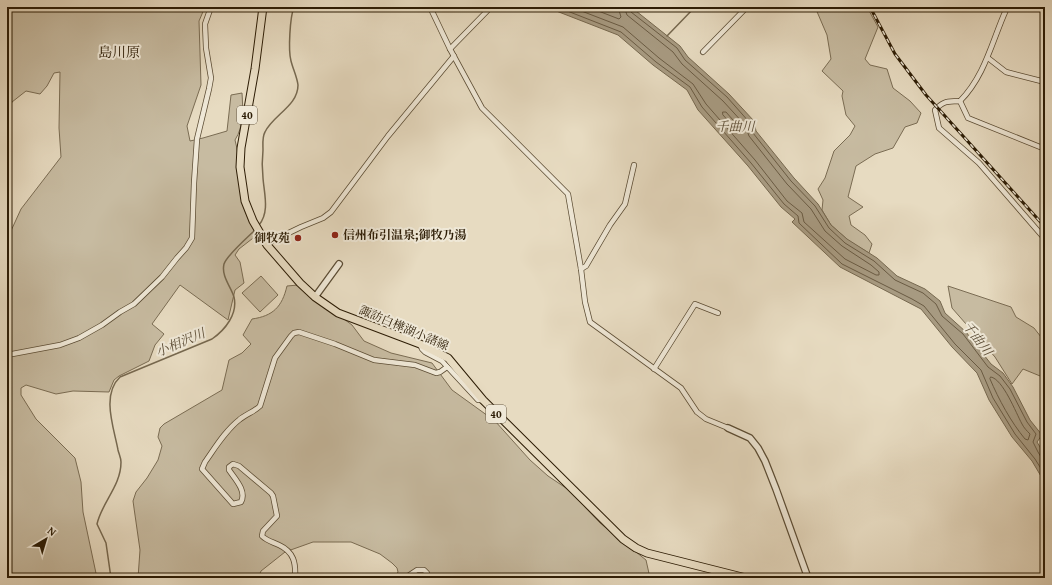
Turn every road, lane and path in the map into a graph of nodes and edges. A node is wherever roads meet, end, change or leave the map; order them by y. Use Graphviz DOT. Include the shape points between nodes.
graph roads {
  1 [pos="211,7"];
  2 [pos="263,7"];
  3 [pos="430,7"];
  4 [pos="491,7"];
  5 [pos="747,7"];
  6 [pos="1005,7"];
  7 [pos="450,49"];
  8 [pos="703,52"];
  9 [pos="454,56"];
  10 [pos="988,58"];
  11 [pos="1045,82"];
  12 [pos="960,101"];
  13 [pos="1045,149"];
  14 [pos="634,165"];
  15 [pos="1045,239"];
  16 [pos="267,245"];
  17 [pos="339,264"];
  18 [pos="581,268"];
  19 [pos="315,297"];
  20 [pos="718,313"];
  21 [pos="420,344"];
  22 [pos="7,355"];
  23 [pos="447,367"];
  24 [pos="654,369"];
  25 [pos="483,400"];
  26 [pos="728,428"];
  27 [pos="295,578"];
  28 [pos="405,578"];
  29 [pos="428,578"];
  30 [pos="746,578"];
  31 [pos="808,578"];
  1 -- 22 [label="street" via="205,24 210,78 197,139 192,238 162,276 134,304 79,338 60,346"];
  2 -- 16 [label="main road, 諏訪白樺湖小諸線 / 40" via="240,167 245,201"];
  3 -- 7 [label="street"];
  4 -- 7 [label="street"];
  5 -- 8 [label="street"];
  6 -- 10 [label="street"];
  7 -- 9 [label="street"];
  9 -- 16 [label="street" via="388,136 331,212"];
  9 -- 18 [label="street" via="486,113 568,194"];
  10 -- 11 [label="street" via="1006,72"];
  10 -- 12 [label="street" via="972,87"];
  12 -- 13 [label="street" via="968,118"];
  12 -- 15 [label="street" via="943,102 935,110 939,128 979,163"];
  14 -- 18 [label="street" via="625,204 586,266"];
  16 -- 19 [label="main road, 諏訪白樺湖小諸線 / 40"];
  17 -- 19 [label="street"];
  18 -- 24 [label="street" via="590,322"];
  19 -- 21 [label="main road, 諏訪白樺湖小諸線 / 40" via="338,313"];
  20 -- 24 [label="street" via="695,304"];
  21 -- 23 [label="street" via="425,352 442,361"];
  21 -- 25 [label="main road, 諏訪白樺湖小諸線 / 40" via="448,358"];
  23 -- 25 [label="street" via="478,400"];
  23 -- 27 [label="street" via="436,373 415,365 374,360 298,332 291,336 274,358 260,406 232,426 202,469 233,504 241,502 243,498 243,492 229,470 233,464 271,493 277,516 263,531 262,536 292,555"];
  24 -- 26 [label="street" via="681,388 703,417"];
  25 -- 30 [label="main road, 諏訪白樺湖小諸線 / 40" via="623,539 636,548"];
  26 -- 31 [label="street" via="750,438 762,454"];
  28 -- 29 [label="street" via="417,570 424,570"];
}
